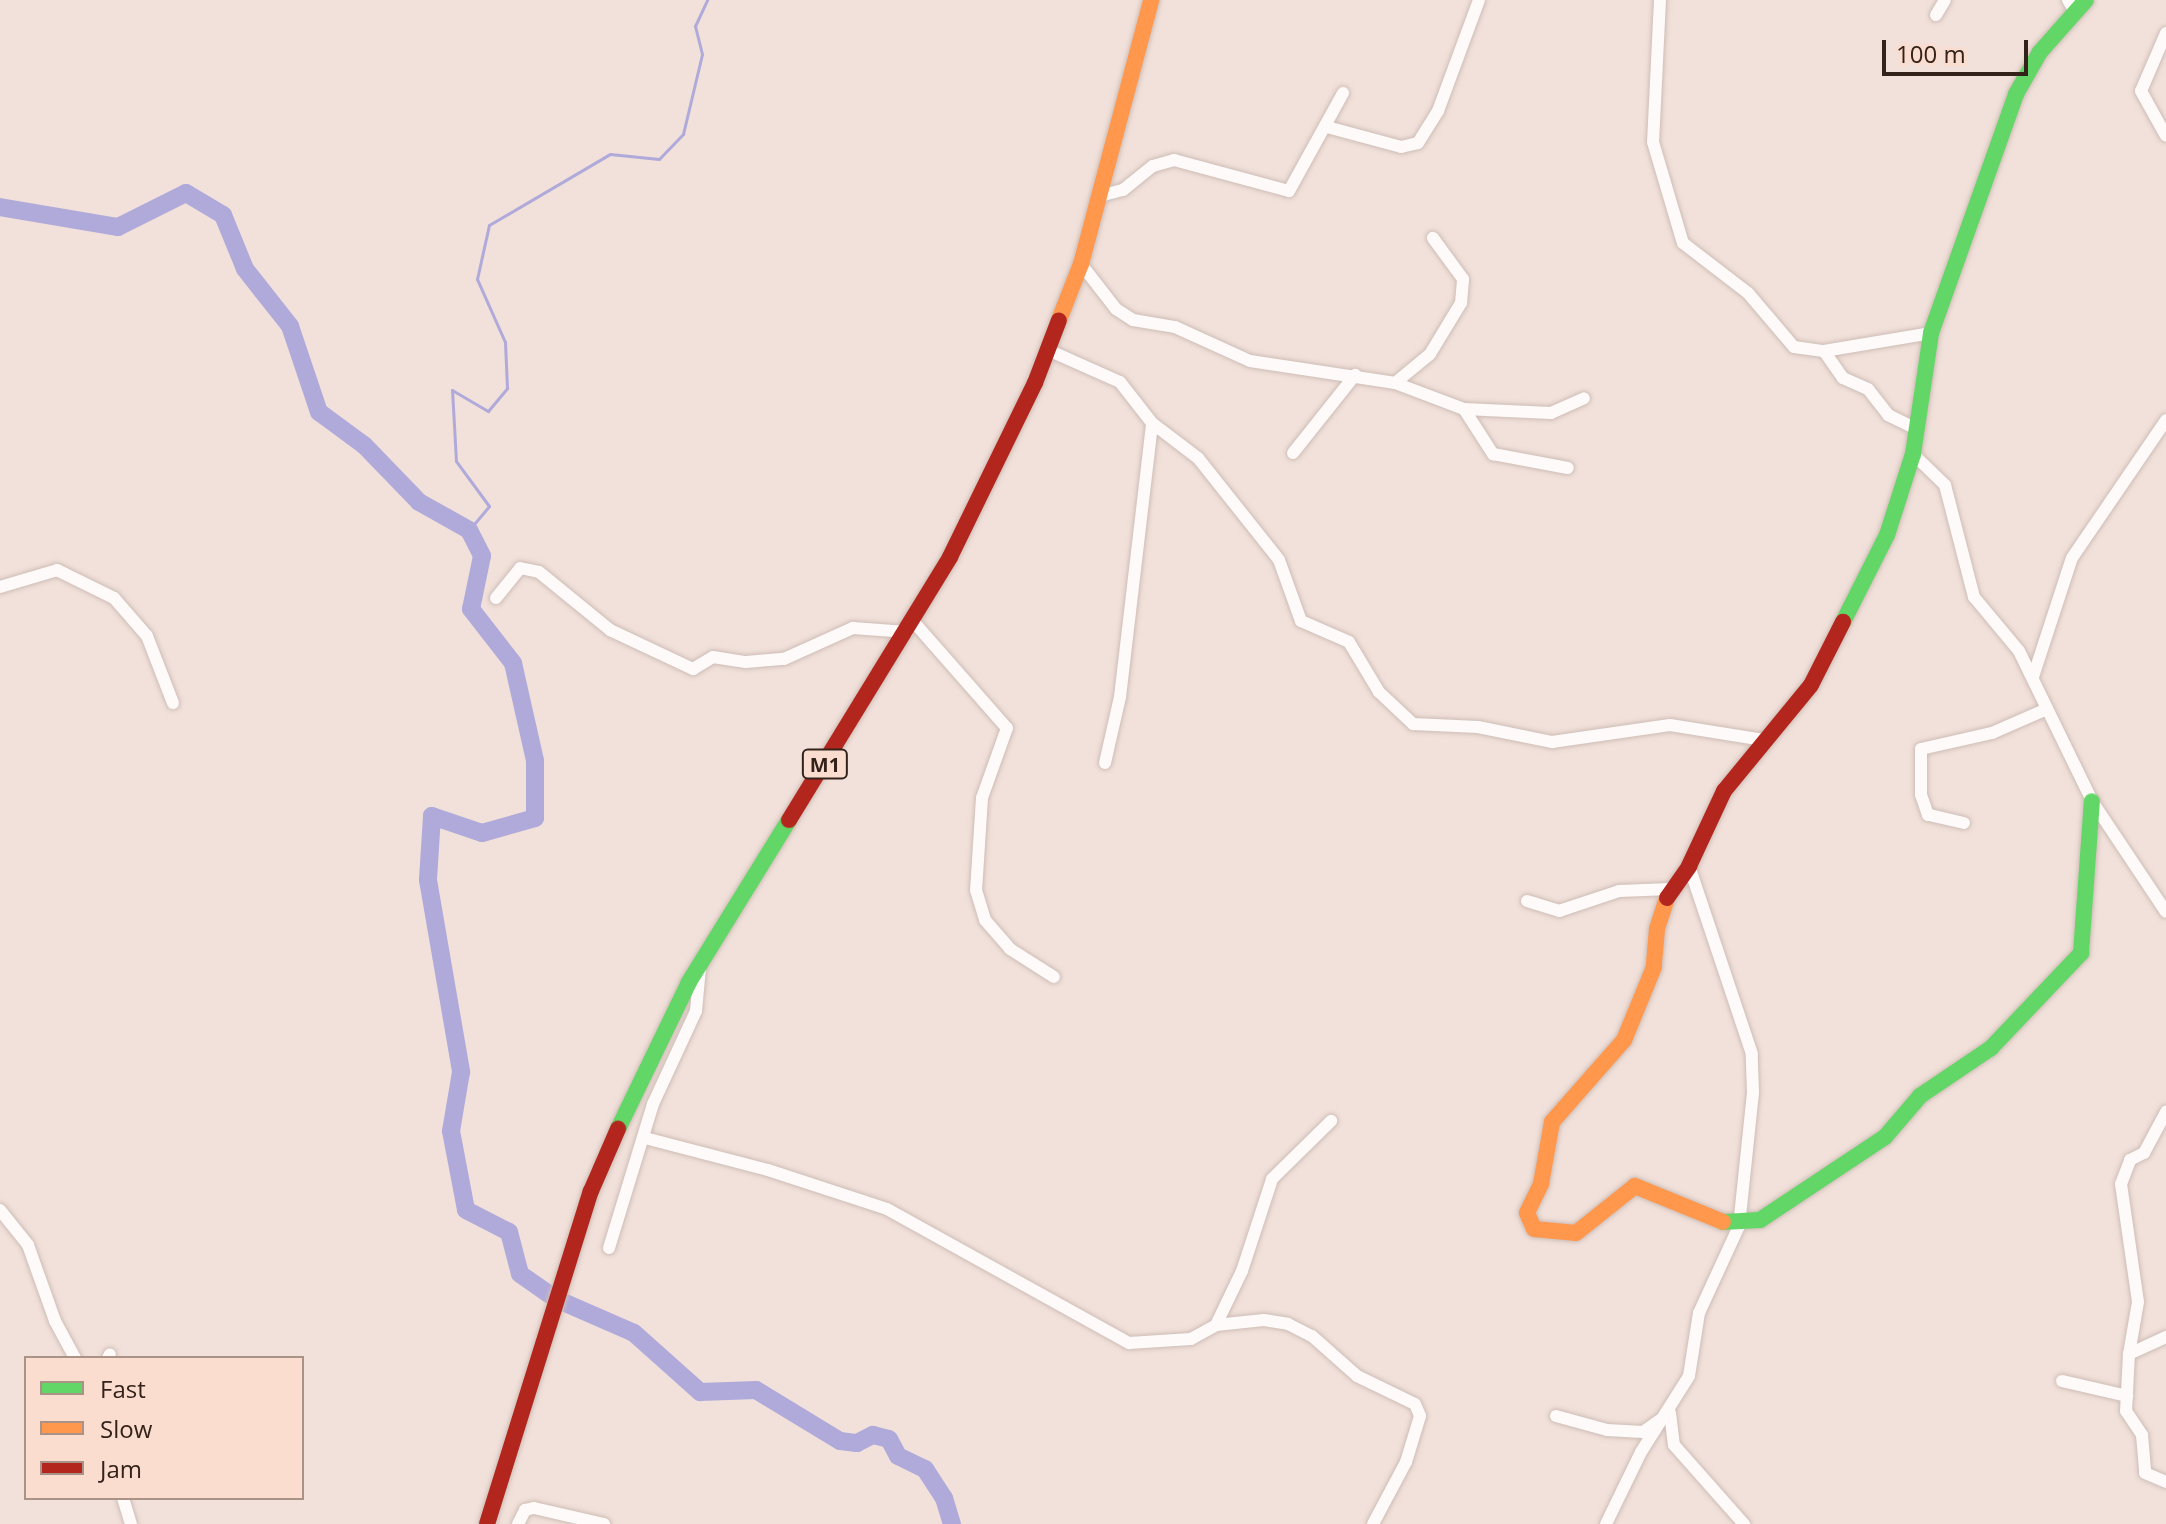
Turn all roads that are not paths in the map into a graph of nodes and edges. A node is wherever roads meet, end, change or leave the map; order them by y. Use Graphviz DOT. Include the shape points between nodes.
graph roads {
  1 [pos="1151,0"];
  2 [pos="1479,0"];
  3 [pos="1660,0"];
  4 [pos="1945,0"];
  5 [pos="2076,4"];
  6 [pos="1936,15"];
  7 [pos="2166,33"];
  8 [pos="1343,93"];
  9 [pos="1327,127"];
  10 [pos="2166,136"];
  11 [pos="1100,196"];
  12 [pos="1433,238"];
  13 [pos="1081,264"];
  14 [pos="1931,333"];
  15 [pos="1048,350"];
  16 [pos="1824,351"];
  17 [pos="1355,375"];
  18 [pos="1395,383"];
  19 [pos="1584,398"];
  20 [pos="1464,409"];
  21 [pos="2166,420"];
  22 [pos="1152,423"];
  23 [pos="1917,429"];
  24 [pos="1293,453"];
  25 [pos="1913,454"];
  26 [pos="1568,468"];
  27 [pos="0,587"];
  28 [pos="496,598"];
  29 [pos="910,626"];
  30 [pos="2033,677"];
  31 [pos="173,703"];
  32 [pos="2047,709"];
  33 [pos="1764,740"];
  34 [pos="1105,763"];
  35 [pos="2092,801"];
  36 [pos="1964,823"];
  37 [pos="1689,866"];
  38 [pos="1670,889"];
  39 [pos="1527,901"];
  40 [pos="2166,912"];
  41 [pos="700,966"];
  42 [pos="1054,977"];
  43 [pos="2166,1112"];
  44 [pos="1331,1121"];
  45 [pos="645,1138"];
  46 [pos="0,1210"];
  47 [pos="1739,1226"];
  48 [pos="609,1248"];
  49 [pos="1216,1325"];
  50 [pos="2166,1337"];
  51 [pos="2129,1354"];
  52 [pos="74,1356"];
  53 [pos="2062,1381"];
  54 [pos="2127,1396"];
  55 [pos="1670,1413"];
  56 [pos="1556,1416"];
  57 [pos="2166,1482"];
  58 [pos="124,1500"];
  59 [pos="131,1524"];
  60 [pos="487,1524"];
  61 [pos="518,1524"];
  62 [pos="604,1524"];
  63 [pos="1373,1524"];
  64 [pos="1606,1524"];
  65 [pos="1744,1524"];
  1 -- 11 [label="main road, M1"];
  2 -- 9 [label="street" via="1438,111 1418,143 1401,147"];
  3 -- 16 [label="street" via="1653,142 1683,243 1748,293 1794,347"];
  4 -- 6 [label="street"];
  5 -- 14 [label="main road" via="2016,94"];
  7 -- 10 [label="street" via="2141,91"];
  8 -- 9 [label="street"];
  9 -- 11 [label="street" via="1289,191 1174,160 1153,166 1123,190"];
  11 -- 13 [label="main road, M1"];
  12 -- 18 [label="street" via="1454,261 1465,287 1430,354"];
  13 -- 15 [label="main road, M1"];
  13 -- 17 [label="street" via="1116,309 1133,320 1175,327 1250,361"];
  14 -- 16 [label="street"];
  14 -- 23 [label="main road"];
  15 -- 22 [label="street" via="1120,382"];
  15 -- 29 [label="main road, M1" via="950,557"];
  16 -- 23 [label="street" via="1843,378 1868,389 1888,415"];
  17 -- 18 [label="street"];
  17 -- 24 [label="street"];
  18 -- 20 [label="street"];
  19 -- 20 [label="street" via="1551,413"];
  20 -- 26 [label="street" via="1493,454"];
  21 -- 30 [label="street" via="2072,558"];
  22 -- 33 [label="street" via="1198,458 1266,542 1301,621 1349,642 1379,692 1413,724 1478,727 1552,742 1670,725"];
  22 -- 34 [label="street" via="1120,697"];
  23 -- 25 [label="main road"];
  25 -- 30 [label="street" via="1939,474 1974,597"];
  25 -- 33 [label="main road" via="1887,535 1854,606 1811,685"];
  27 -- 31 [label="street" via="57,570 114,598 147,636"];
  28 -- 29 [label="street" via="520,568 539,572 610,630 693,669 713,657 746,662 784,659 853,628"];
  29 -- 41 [label="main road, M1"];
  29 -- 42 [label="street" via="1007,728 982,798 976,890 985,920 1010,949"];
  30 -- 32 [label="street"];
  32 -- 35 [label="street"];
  32 -- 36 [label="street" via="1992,733 1921,749 1921,795 1928,815"];
  33 -- 37 [label="main road" via="1724,791"];
  35 -- 40 [label="street"];
  35 -- 47 [label="main road" via="2081,953 1991,1048 1920,1096 1885,1137 1781,1211"];
  37 -- 38 [label="main road"];
  37 -- 47 [label="street" via="1752,1054"];
  38 -- 39 [label="street" via="1619,891 1559,911"];
  38 -- 47 [label="main road" via="1657,929 1654,967 1624,1040 1576,1090 1546,1133 1541,1184 1529,1220 1543,1233 1576,1233 1635,1186"];
  41 -- 45 [label="street" via="696,1011 653,1104"];
  41 -- 60 [label="main road, M1" via="642,1075 591,1191"];
  43 -- 51 [label="street" via="2144,1153 2130,1160 2121,1184 2138,1302"];
  44 -- 49 [label="street" via="1272,1179 1242,1271"];
  45 -- 48 [label="street"];
  45 -- 49 [label="street" via="887,1209 1129,1343 1191,1339"];
  46 -- 52 [label="street" via="28,1245 55,1321"];
  47 -- 55 [label="street" via="1699,1313 1689,1376"];
  49 -- 63 [label="street" via="1264,1320 1288,1324 1312,1336 1357,1376 1415,1404 1420,1416 1406,1462"];
  50 -- 51 [label="street"];
  51 -- 54 [label="street"];
  53 -- 54 [label="street"];
  54 -- 57 [label="street" via="2127,1417 2144,1441 2145,1473"];
  55 -- 56 [label="street" via="1643,1432 1607,1430"];
  55 -- 64 [label="street" via="1641,1452"];
  55 -- 65 [label="street" via="1674,1445"];
  58 -- 59 [label="street"];
  61 -- 62 [label="street" via="525,1510 534,1508"];
}
